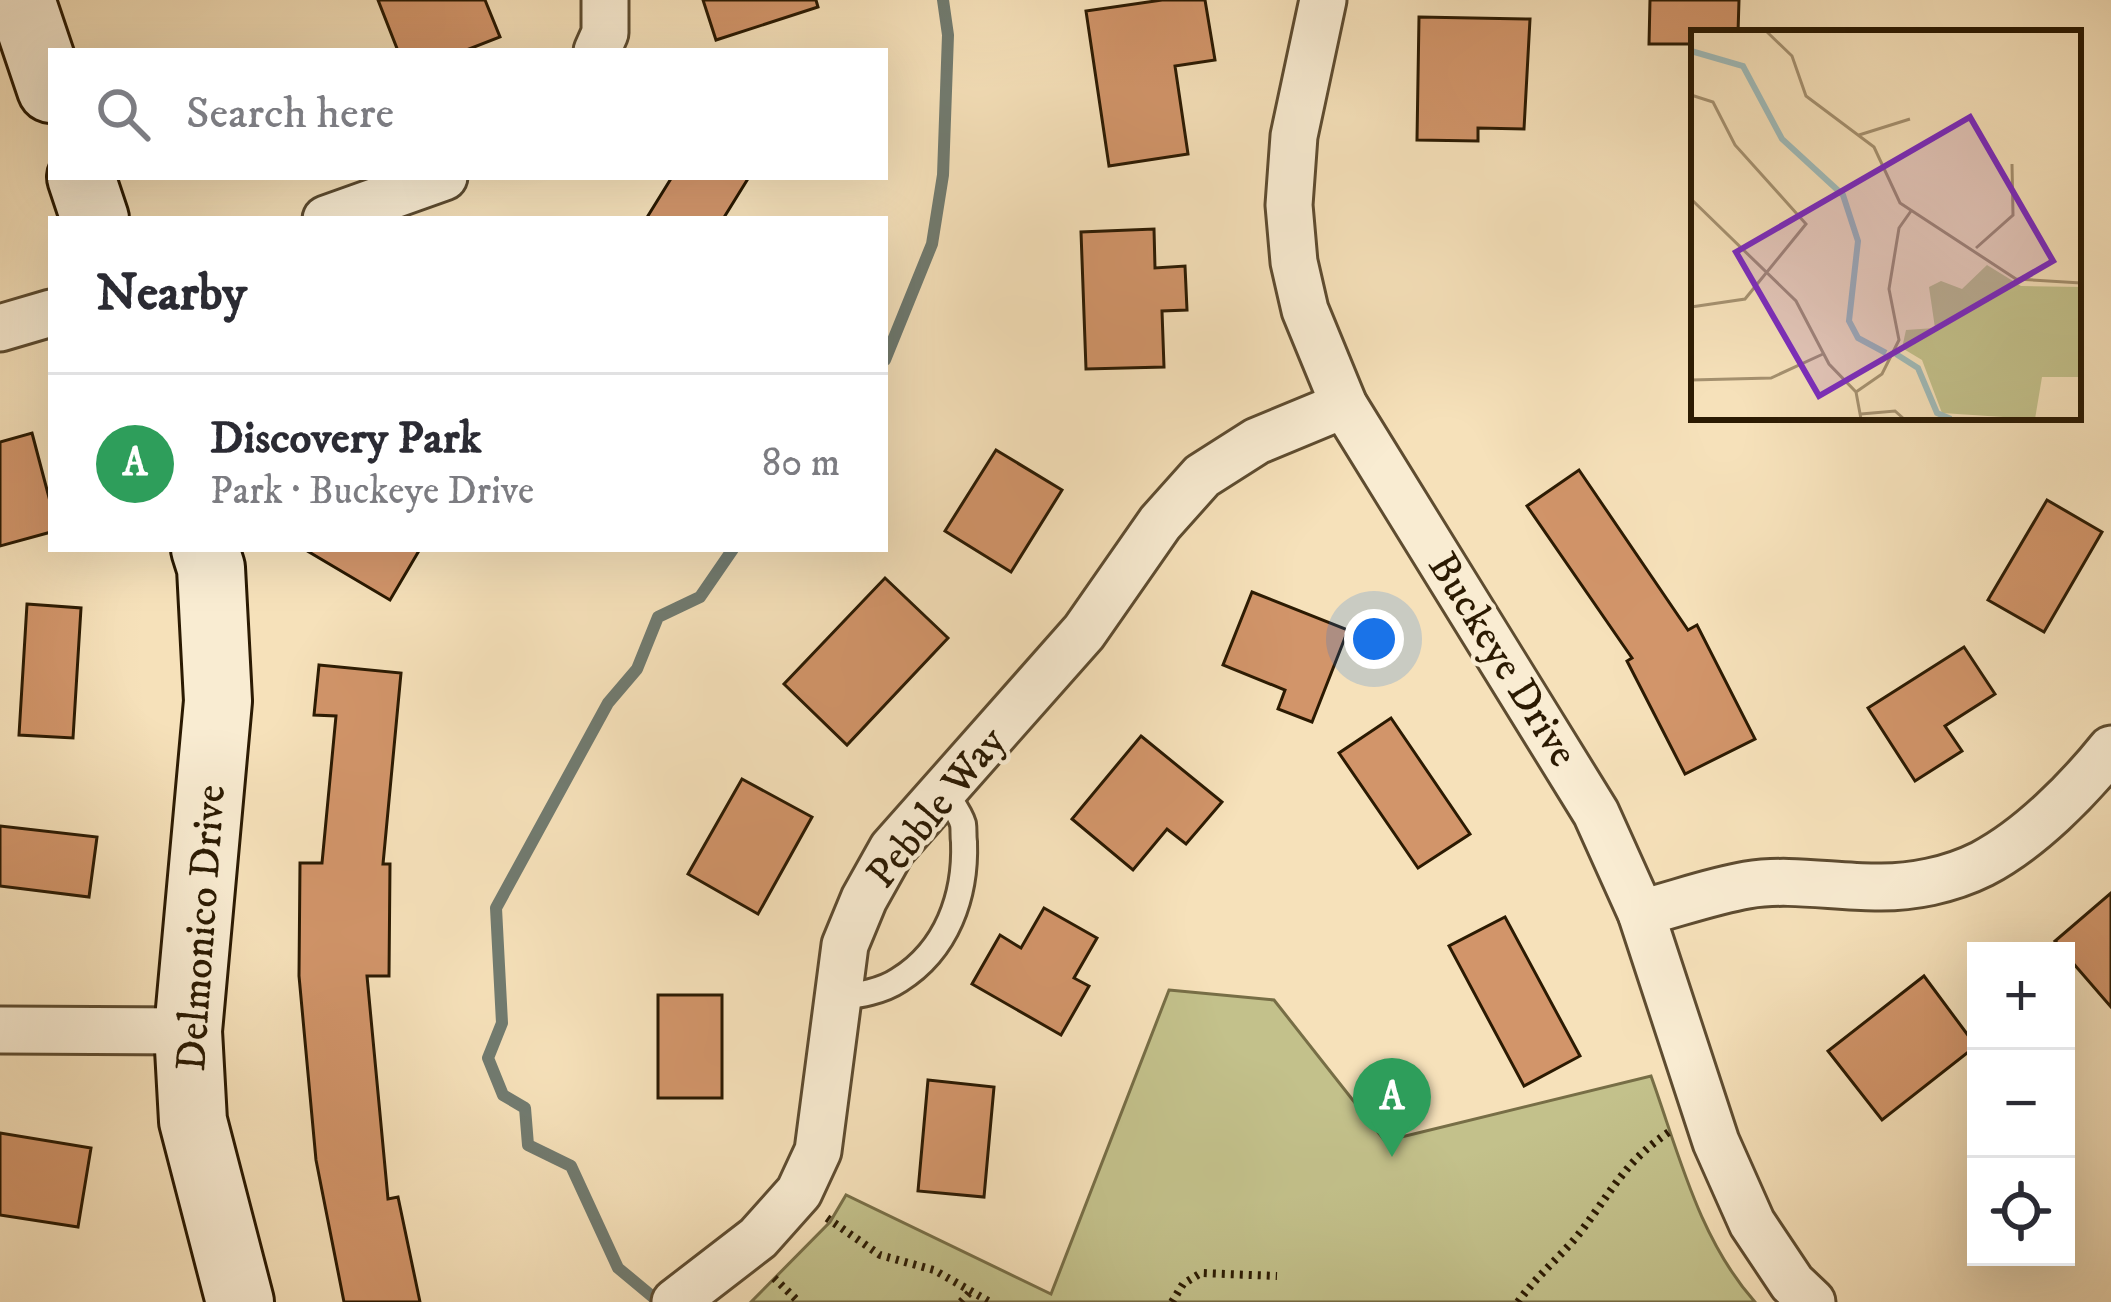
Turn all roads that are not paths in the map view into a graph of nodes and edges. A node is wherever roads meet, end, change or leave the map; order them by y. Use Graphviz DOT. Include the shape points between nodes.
graph roads {
  1 [pos="21,0"];
  2 [pos="604,0"];
  3 [pos="1322,0"];
  4 [pos="598,48"];
  5 [pos="48,80"];
  6 [pos="82,180"];
  7 [pos="436,180"];
  8 [pos="94,216"];
  9 [pos="334,216"];
  10 [pos="48,314"];
  11 [pos="0,328"];
  12 [pos="1344,405"];
  13 [pos="206,552"];
  14 [pos="2111,748"];
  15 [pos="944,791"];
  16 [pos="1641,913"];
  17 [pos="837,998"];
  18 [pos="0,1030"];
  19 [pos="188,1031"];
  20 [pos="689,1292"];
  21 [pos="241,1302"];
  22 [pos="1812,1302"];
  1 -- 5 [label="street"];
  2 -- 4 [label="street"];
  3 -- 12 [label="street, Buckeye Drive" via="1294,136 1289,205 1305,310"];
  6 -- 8 [label="street"];
  7 -- 9 [label="street"];
  10 -- 11 [label="street"];
  12 -- 15 [label="street, Pebble Way" via="1257,441 1202,476 1084,632"];
  12 -- 16 [label="street, Buckeye Drive" via="1596,813"];
  13 -- 19 [label="street, Delmonico Drive" via="218,701"];
  14 -- 16 [label="street" via="2024,835 1982,864 1928,883 1748,885"];
  15 -- 17 [label="street, Pebble Way" via="892,849 864,899 845,945"];
  15 -- 17 [label="lane" via="963,824 964,856 948,928 900,980"];
  16 -- 22 [label="street, Buckeye Drive" via="1716,1142 1752,1223"];
  17 -- 20 [label="street, Pebble Way" via="818,1151 799,1192 758,1238"];
  18 -- 19 [label="street"];
  19 -- 21 [label="street, Delmonico Drive" via="193,1121"];
}
